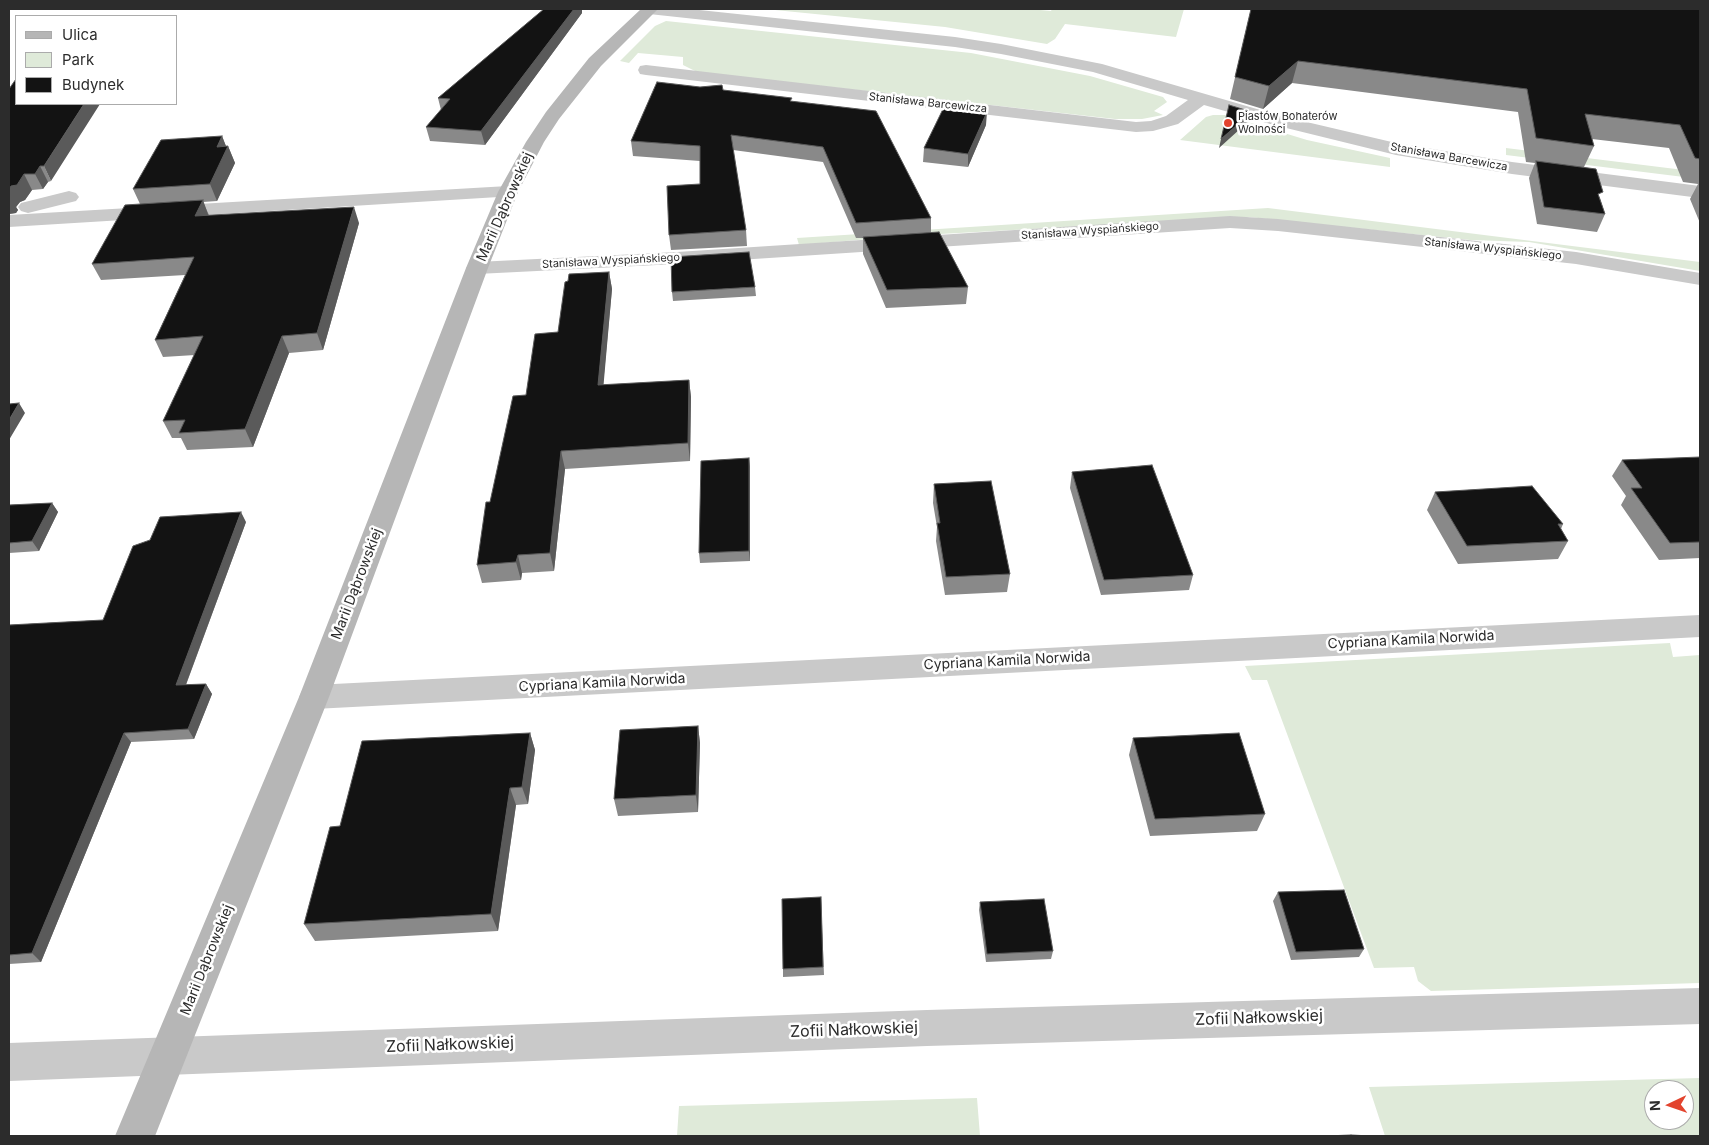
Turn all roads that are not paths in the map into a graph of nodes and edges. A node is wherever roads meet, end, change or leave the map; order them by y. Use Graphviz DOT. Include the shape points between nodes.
graph roads {
  1 [pos="650,9"];
  2 [pos="646,70"];
  3 [pos="1202,98"];
  4 [pos="508,192"];
  5 [pos="1700,192"];
  6 [pos="69,197"];
  7 [pos="9,209"];
  8 [pos="9,221"];
  9 [pos="477,268"];
  10 [pos="1700,279"];
  11 [pos="1700,626"];
  12 [pos="314,697"];
  13 [pos="1700,1006"];
  14 [pos="168,1055"];
  15 [pos="9,1062"];
  16 [pos="135,1136"];
  1 -- 3 [label="street, Stanisława Barcewicza" via="992,47 1096,68"];
  1 -- 4 [label="street, Marii Dąbrowskiej" via="595,62 552,116 534,142"];
  2 -- 3 [label="street, Stanisława Barcewicza" via="1126,126 1164,124"];
  3 -- 5 [label="street, Stanisława Barcewicza" via="1324,132 1428,155"];
  4 -- 8 [label="street"];
  4 -- 9 [label="street, Marii Dąbrowskiej"];
  6 -- 7 [label="street" via="32,207"];
  9 -- 10 [label="street, Stanisława Wyspiańskiego" via="1230,222 1576,258"];
  9 -- 12 [label="street, Marii Dąbrowskiej"];
  11 -- 12 [label="street, Cypriana Kamila Norwida"];
  12 -- 14 [label="street, Marii Dąbrowskiej"];
  13 -- 14 [label="street, Zofii Nałkowskiej"];
  14 -- 15 [label="street, Zofii Nałkowskiej"];
  14 -- 16 [label="street, Marii Dąbrowskiej"];
}
